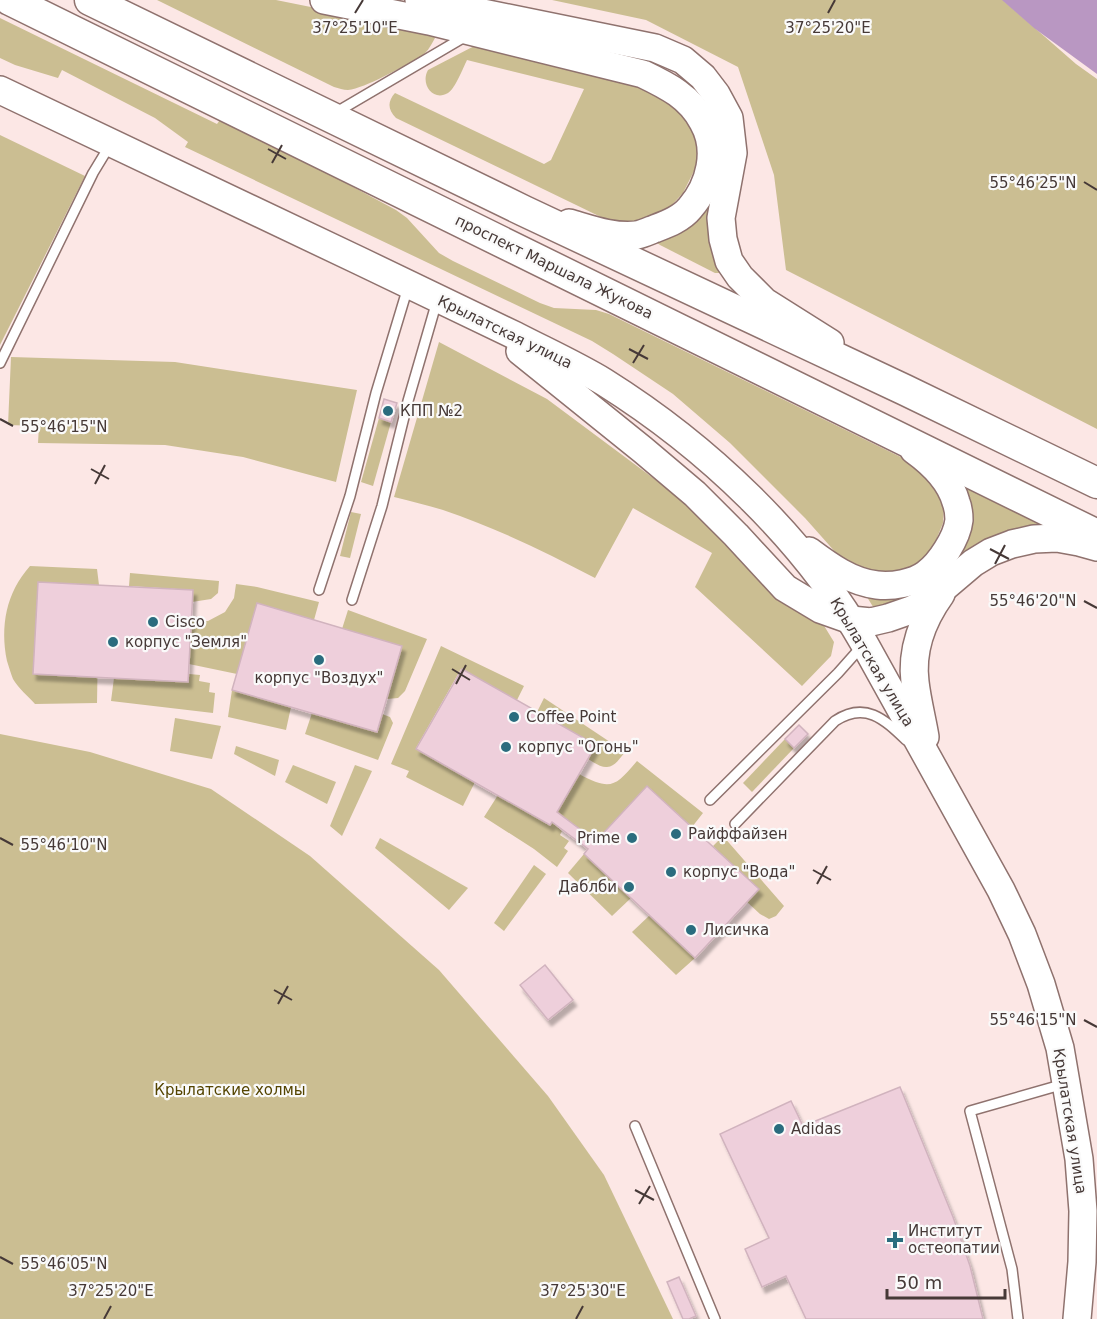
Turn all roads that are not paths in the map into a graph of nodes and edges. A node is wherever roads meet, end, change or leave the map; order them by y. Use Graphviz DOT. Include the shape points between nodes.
graph roads {
  1 [pos="10,0"];
  2 [pos="90,0"];
  3 [pos="324,0"];
  4 [pos="419,0"];
  5 [pos="473,32"];
  6 [pos="0,90"];
  7 [pos="329,117"];
  8 [pos="111,143"];
  9 [pos="524,211"];
  10 [pos="409,285"];
  11 [pos="438,299"];
  12 [pos="471,314"];
  13 [pos="0,363"];
  14 [pos="904,390"];
  15 [pos="893,435"];
  16 [pos="1097,483"];
  17 [pos="783,531"];
  18 [pos="1097,535"];
  19 [pos="1097,547"];
  20 [pos="946,587"];
  21 [pos="319,590"];
  22 [pos="352,600"];
  23 [pos="858,632"];
  24 [pos="930,762"];
  25 [pos="710,800"];
  26 [pos="735,824"];
  27 [pos="1066,1083"];
  28 [pos="635,1126"];
  29 [pos="715,1319"];
  30 [pos="1018,1319"];
  31 [pos="1077,1319"];
  1 -- 15 [label="main road, проспект Маршала Жукова"];
  2 -- 7 [label="main road"];
  3 -- 5 [label="main road"];
  4 -- 14 [label="main road" via="655,48 683,60 703,77 729,117 734,153 721,218 729,261 765,302"];
  5 -- 7 [label="lane"];
  5 -- 9 [label="main road" via="643,74 668,86 689,102 704,123 712,147 710,171 689,209 674,221 638,235 619,236"];
  6 -- 8 [label="main road, Крылатская улица"];
  7 -- 9 [label="main road"];
  8 -- 10 [label="main road, Крылатская улица"];
  8 -- 13 [label="lane" via="93,172"];
  9 -- 14 [label="main road"];
  10 -- 11 [label="main road, Крылатская улица"];
  10 -- 21 [label="lane" via="350,496"];
  11 -- 12 [label="main road, Крылатская улица"];
  11 -- 22 [label="lane" via="382,506"];
  12 -- 17 [label="main road, Крылатская улица" via="602,381 640,406 694,447"];
  12 -- 23 [label="main road" via="695,494 785,588"];
  14 -- 16 [label="main road"];
  15 -- 17 [label="main road" via="942,476 957,504 959,520 953,537 925,575 894,585 865,583 826,564"];
  15 -- 18 [label="main road, проспект Маршала Жукова"];
  17 -- 23 [label="main road, Крылатская улица"];
  19 -- 20 [label="main road" via="1057,538 1012,544 973,563"];
  20 -- 23 [label="main road" via="927,602 871,622"];
  20 -- 24 [label="main road" via="925,620 914,661 914,681"];
  23 -- 24 [label="main road, Крылатская улица"];
  23 -- 25 [label="lane" via="830,681"];
  24 -- 26 [label="lane" via="886,722 856,711 846,714"];
  24 -- 27 [label="main road, Крылатская улица" via="1022,934 1060,1048"];
  27 -- 30 [label="lane" via="970,1111 1012,1269"];
  27 -- 31 [label="main road, Крылатская улица" via="1083,1211"];
  28 -- 29 [label="lane"];
}
